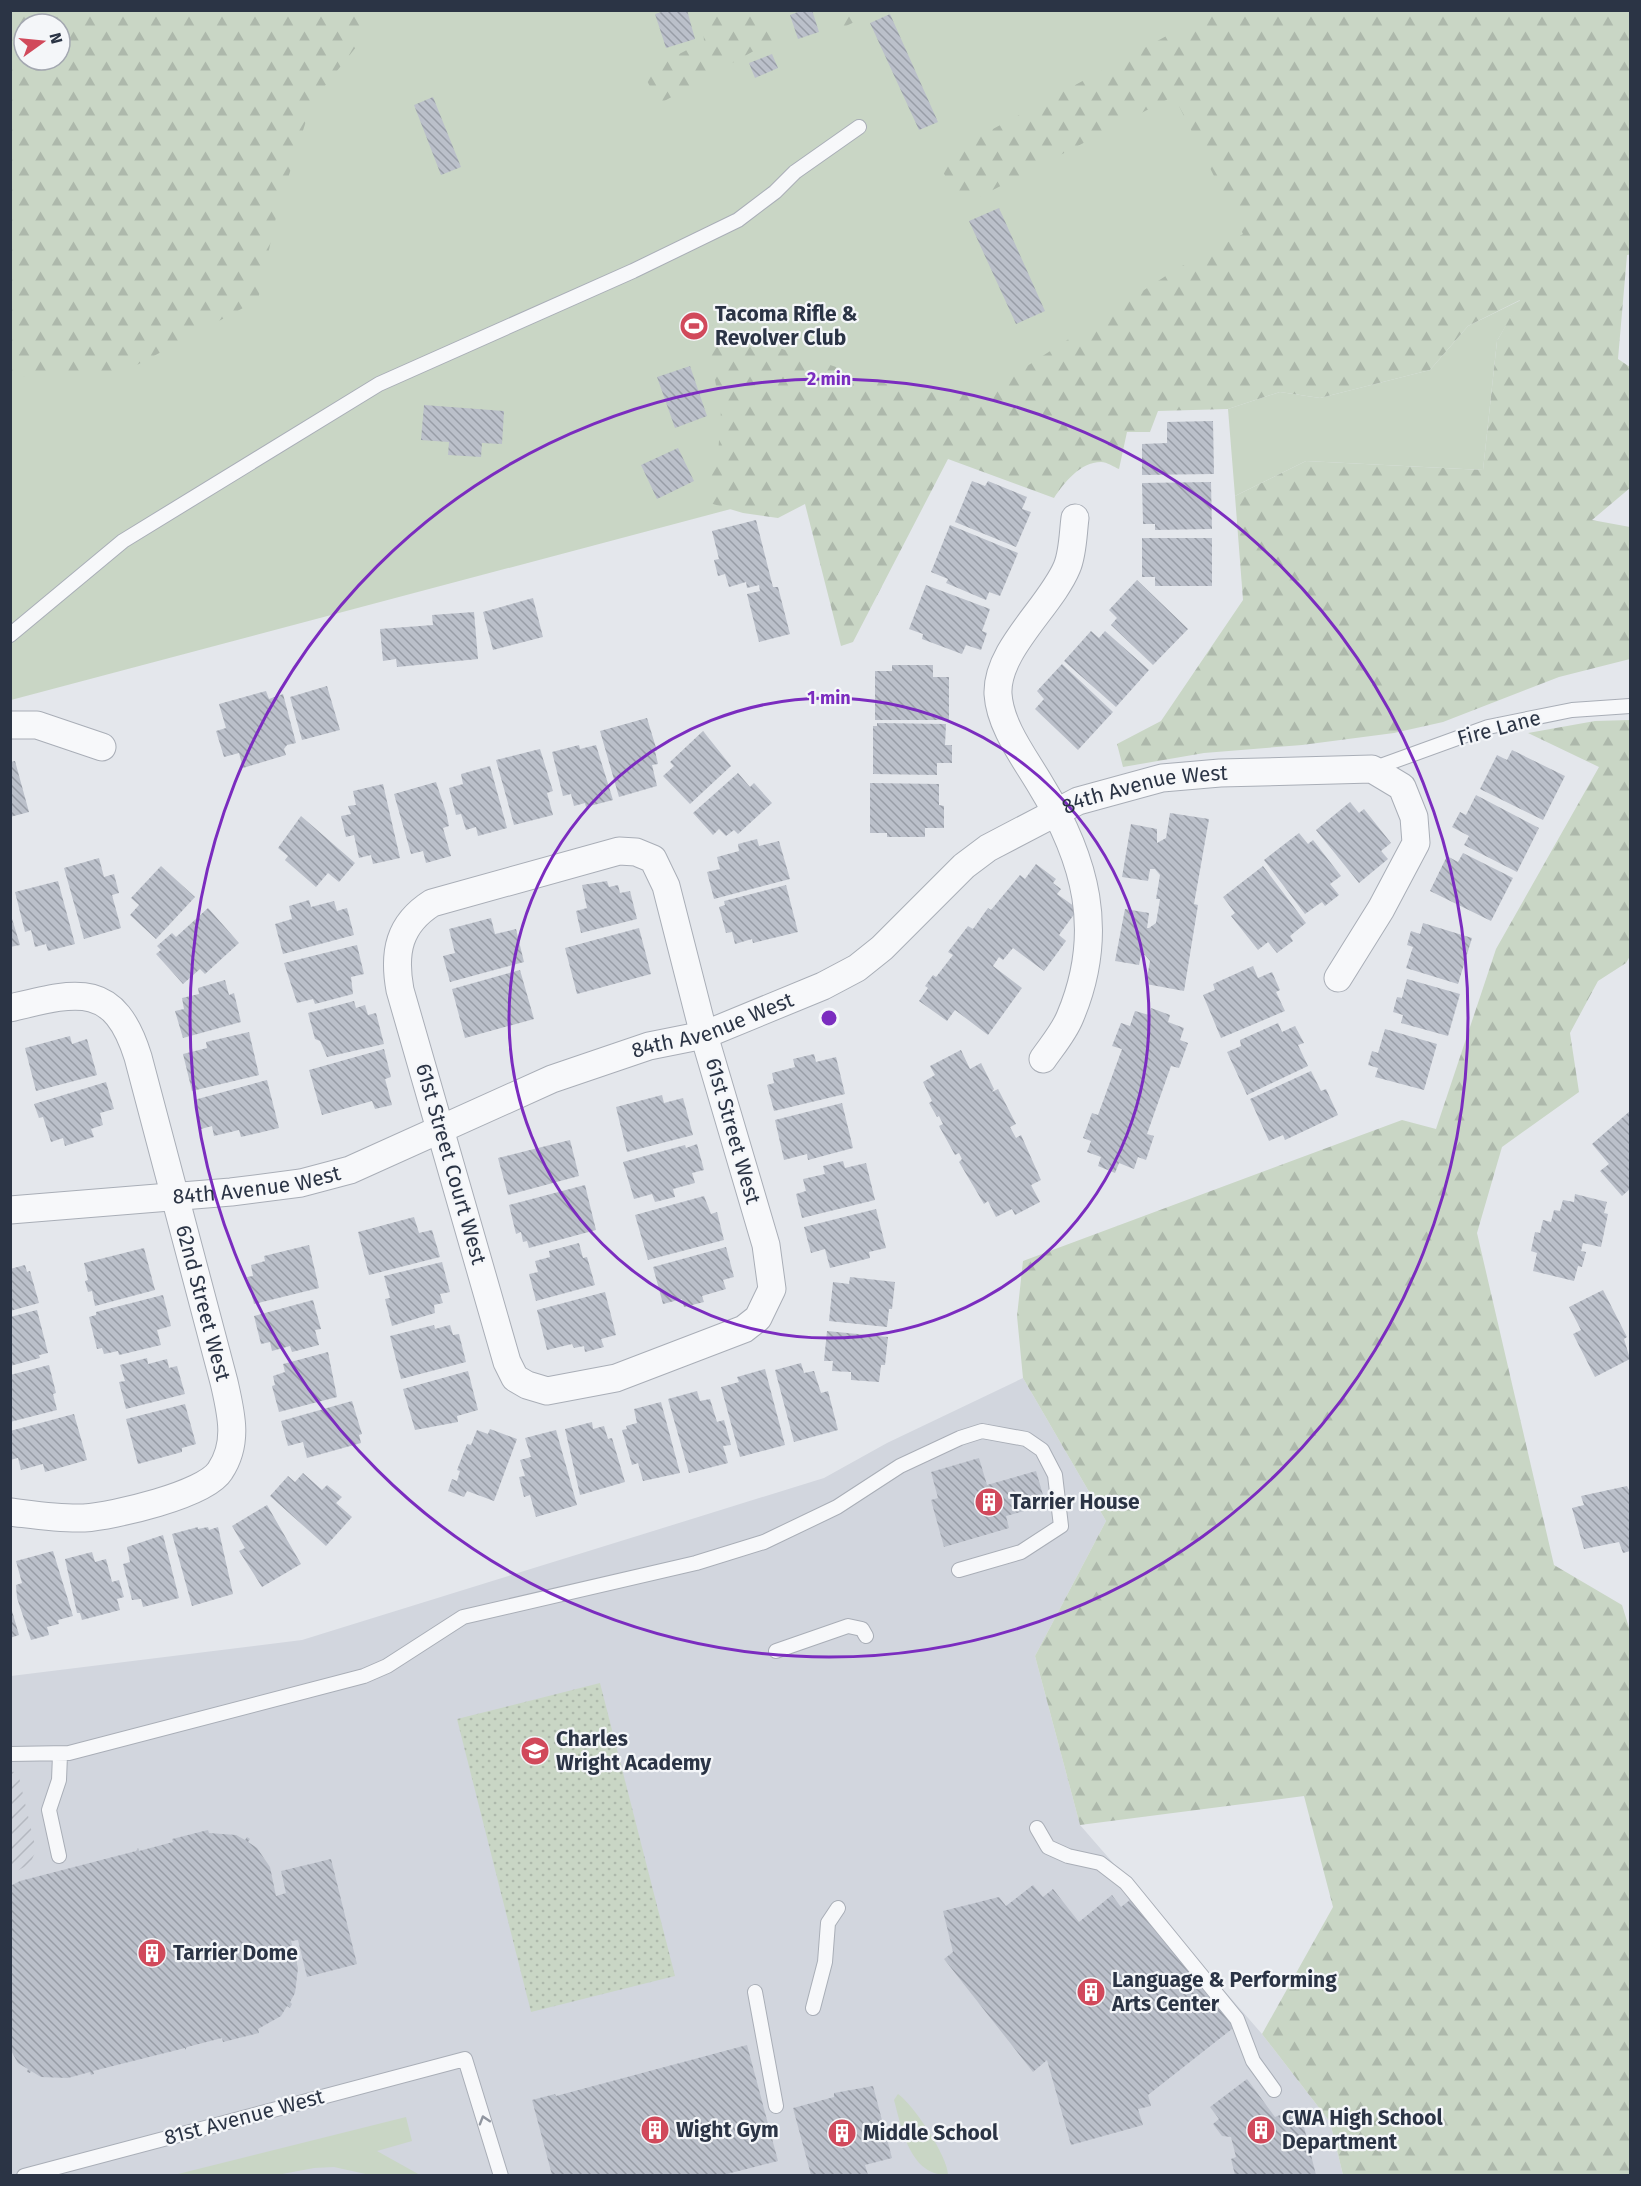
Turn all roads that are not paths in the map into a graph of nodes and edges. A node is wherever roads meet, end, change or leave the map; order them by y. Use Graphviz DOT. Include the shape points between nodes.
graph roads {
  1 [pos="859,127"];
  2 [pos="1075,518"];
  3 [pos="10,635"];
  4 [pos="1630,706"];
  5 [pos="10,725"];
  6 [pos="102,747"];
  7 [pos="1372,769"];
  8 [pos="1057,812"];
  9 [pos="403,936"];
  10 [pos="1338,978"];
  11 [pos="10,1008"];
  12 [pos="704,1035"];
  13 [pos="1043,1059"];
  14 [pos="441,1129"];
  15 [pos="174,1197"];
  16 [pos="10,1210"];
  17 [pos="527,1385"];
  18 [pos="10,1512"];
  19 [pos="959,1570"];
  20 [pos="866,1636"];
  21 [pos="776,1650"];
  22 [pos="10,1754"];
  23 [pos="60,1755"];
  24 [pos="1037,1828"];
  25 [pos="59,1856"];
  26 [pos="838,1908"];
  27 [pos="755,1992"];
  28 [pos="813,2008"];
  29 [pos="1274,2090"];
  30 [pos="776,2106"];
  31 [pos="24,2175"];
  32 [pos="501,2175"];
  1 -- 3 [label="lane" via="795,172 738,220 379,384 123,542"];
  2 -- 8 [label="street" via="1068,567 1011,654 998,693 1007,726"];
  4 -- 7 [label="lane, Fire Lane" via="1572,710 1488,727"];
  5 -- 6 [label="street" via="37,724"];
  7 -- 8 [label="street, 84th Avenue West" via="1162,778 1078,801"];
  7 -- 10 [label="street" via="1402,788 1414,817 1416,843"];
  8 -- 12 [label="street, 84th Avenue West" via="988,848 964,866 857,968 823,987"];
  8 -- 13 [label="street" via="1075,849 1086,890 1087,947 1069,1019"];
  9 -- 12 [label="street, 61st Street West" via="408,922 432,903 619,851 636,852 653,859 666,886"];
  9 -- 14 [label="street, 61st Street Court West" via="397,958 400,990"];
  11 -- 15 [label="street, 62nd Street West" via="66,995 96,997 117,1013 134,1045"];
  12 -- 14 [label="street, 84th Avenue West" via="649,1046 552,1079"];
  12 -- 17 [label="street, 61st Street West" via="766,1245 772,1289 767,1302 758,1318 744,1329 616,1378 561,1390 547,1391"];
  14 -- 15 [label="street, 84th Avenue West" via="377,1159 322,1178 269,1188"];
  14 -- 17 [label="street, 61st Street Court West" via="507,1362 515,1378"];
  15 -- 16 [label="street, 84th Avenue West"];
  15 -- 18 [label="street, 62nd Street West" via="224,1383 232,1423 230,1450 214,1480 186,1494 98,1516 63,1518"];
  19 -- 23 [label="lane" via="1021,1552 1061,1526 1055,1475 1042,1449 1026,1439 982,1431 960,1438 900,1466 837,1507 764,1542 696,1563 463,1617 387,1666 364,1676"];
  20 -- 21 [label="lane" via="862,1629 848,1626"];
  22 -- 23 [label="lane"];
  23 -- 25 [label="lane" via="59,1780 49,1810"];
  24 -- 29 [label="lane" via="1048,1847 1100,1863 1126,1882 1238,2019 1253,2061"];
  26 -- 28 [label="lane" via="828,1923 825,1962"];
  27 -- 30 [label="lane"];
  32 -- 31 [label="lane, 81st Avenue West, one-way" via="465,2059"];
}
